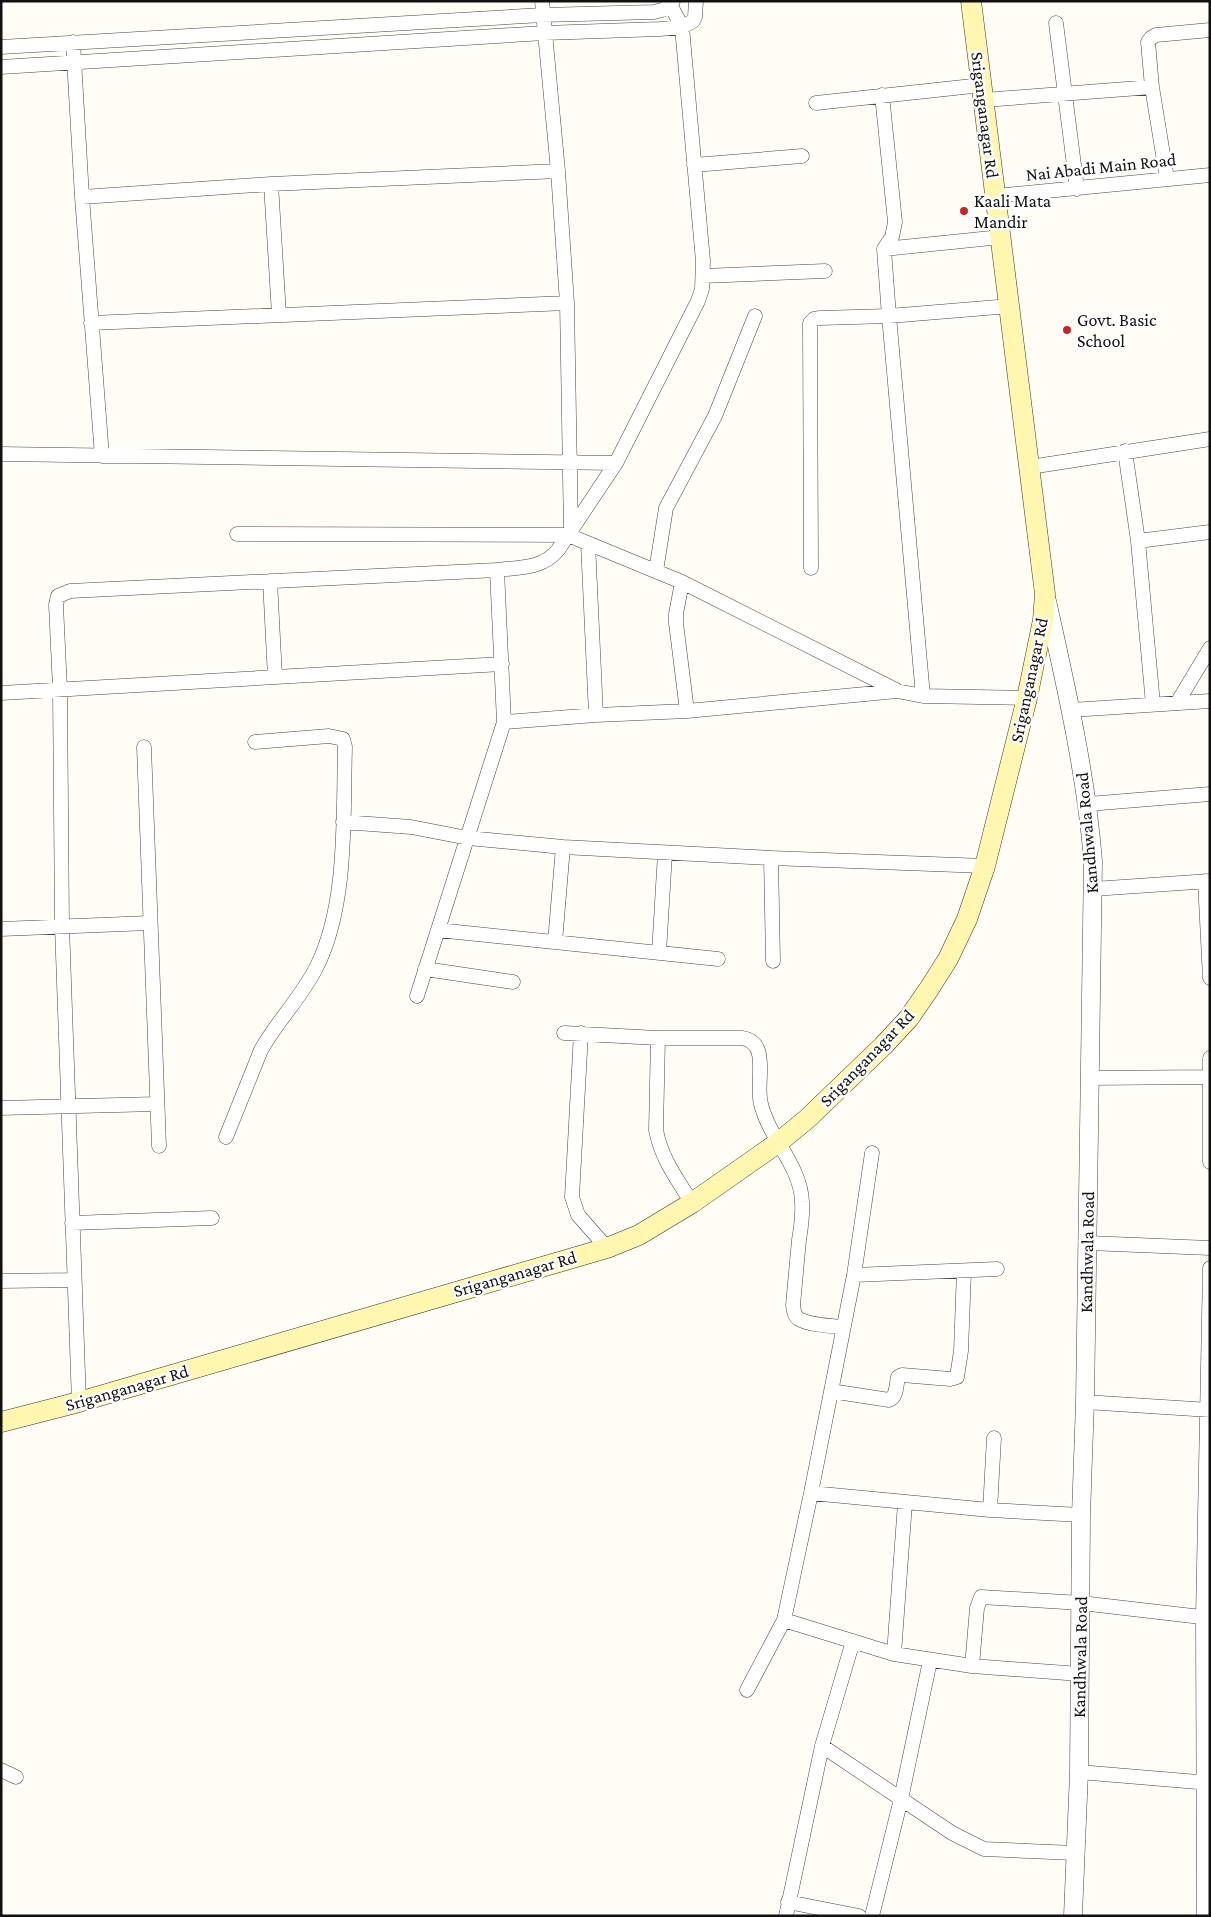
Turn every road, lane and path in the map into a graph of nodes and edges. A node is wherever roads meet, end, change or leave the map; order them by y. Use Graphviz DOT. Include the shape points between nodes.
graph roads {
  1 [pos="696,1"];
  2 [pos="971,1"];
  3 [pos="672,4"];
  4 [pos="542,8"];
  5 [pos="1056,23"];
  6 [pos="682,27"];
  7 [pos="1210,30"];
  8 [pos="237,33"];
  9 [pos="544,33"];
  10 [pos="73,42"];
  11 [pos="1,47"];
  12 [pos="239,52"];
  13 [pos="76,62"];
  14 [pos="1,67"];
  15 [pos="1152,87"];
  16 [pos="983,93"];
  17 [pos="1066,94"];
  18 [pos="882,96"];
  19 [pos="816,103"];
  20 [pos="802,156"];
  21 [pos="694,165"];
  22 [pos="558,171"];
  23 [pos="1210,175"];
  24 [pos="1167,179"];
  25 [pos="271,184"];
  26 [pos="1077,188"];
  27 [pos="995,196"];
  28 [pos="82,197"];
  29 [pos="1001,237"];
  30 [pos="884,249"];
  31 [pos="825,271"];
  32 [pos="703,276"];
  33 [pos="567,303"];
  34 [pos="1010,306"];
  35 [pos="279,315"];
  36 [pos="756,316"];
  37 [pos="889,316"];
  38 [pos="92,323"];
  39 [pos="1210,439"];
  40 [pos="1125,451"];
  41 [pos="1,454"];
  42 [pos="102,456"];
  43 [pos="568,461"];
  44 [pos="616,463"];
  45 [pos="1030,467"];
  46 [pos="1210,532"];
  47 [pos="570,533"];
  48 [pos="237,534"];
  49 [pos="1138,541"];
  50 [pos="588,543"];
  51 [pos="811,568"];
  52 [pos="498,570"];
  53 [pos="656,571"];
  54 [pos="270,581"];
  55 [pos="682,582"];
  56 [pos="1045,594"];
  57 [pos="1210,648"];
  58 [pos="502,664"];
  59 [pos="275,677"];
  60 [pos="60,689"];
  61 [pos="897,691"];
  62 [pos="1,693"];
  63 [pos="923,696"];
  64 [pos="1027,698"];
  65 [pos="1210,701"];
  66 [pos="1177,703"];
  67 [pos="1153,704"];
  68 [pos="1071,710"];
  69 [pos="688,711"];
  70 [pos="596,715"];
  71 [pos="504,722"];
  72 [pos="255,742"];
  73 [pos="144,747"];
  74 [pos="1210,794"];
  75 [pos="1088,804"];
  76 [pos="343,822"];
  77 [pos="468,838"];
  78 [pos="563,847"];
  79 [pos="665,852"];
  80 [pos="772,858"];
  81 [pos="985,866"];
  82 [pos="1208,881"];
  83 [pos="1093,889"];
  84 [pos="149,923"];
  85 [pos="62,926"];
  86 [pos="1,929"];
  87 [pos="438,930"];
  88 [pos="555,942"];
  89 [pos="659,953"];
  90 [pos="718,959"];
  91 [pos="773,961"];
  92 [pos="425,970"];
  93 [pos="1210,978"];
  94 [pos="513,982"];
  95 [pos="417,996"];
  96 [pos="564,1033"];
  97 [pos="581,1033"];
  98 [pos="658,1038"];
  99 [pos="1210,1058"];
  100 [pos="1210,1077"];
  101 [pos="1090,1078"];
  102 [pos="157,1104"];
  103 [pos="68,1106"];
  104 [pos="1,1108"];
  105 [pos="226,1137"];
  106 [pos="778,1142"];
  107 [pos="159,1146"];
  108 [pos="872,1153"];
  109 [pos="1210,1162"];
  110 [pos="692,1203"];
  111 [pos="212,1218"];
  112 [pos="72,1223"];
  113 [pos="1088,1243"];
  114 [pos="607,1248"];
  115 [pos="1210,1248"];
  116 [pos="1210,1268"];
  117 [pos="997,1269"];
  118 [pos="964,1271"];
  119 [pos="854,1275"];
  120 [pos="74,1280"];
  121 [pos="1,1281"];
  122 [pos="843,1327"];
  123 [pos="831,1391"];
  124 [pos="79,1402"];
  125 [pos="1085,1402"];
  126 [pos="1208,1410"];
  127 [pos="1,1422"];
  128 [pos="994,1438"];
  129 [pos="811,1493"];
  130 [pos="905,1503"];
  131 [pos="990,1510"];
  132 [pos="1082,1515"];
  133 [pos="1081,1604"];
  134 [pos="1206,1618"];
  135 [pos="784,1620"];
  136 [pos="853,1641"];
  137 [pos="894,1654"];
  138 [pos="930,1660"];
  139 [pos="972,1666"];
  140 [pos="1080,1674"];
  141 [pos="748,1690"];
  142 [pos="822,1746"];
  143 [pos="1,1770"];
  144 [pos="1079,1772"];
  145 [pos="16,1777"];
  146 [pos="1207,1783"];
  147 [pos="901,1798"];
  148 [pos="1075,1854"];
  149 [pos="787,1909"];
  150 [pos="859,1916"];
  151 [pos="872,1916"];
  152 [pos="1074,1916"];
  153 [pos="1204,1916"];
  1 -- 6 [label="street" via="696,17"];
  2 -- 16 [label="main road, Sriganganagar Rd"];
  3 -- 4 [label="street" via="654,12"];
  3 -- 6 [label="street"];
  4 -- 8 [label="street"];
  4 -- 9 [label="street"];
  5 -- 17 [label="street"];
  6 -- 9 [label="street"];
  6 -- 21 [label="street"];
  7 -- 15 [label="street" via="1151,38 1148,49"];
  8 -- 10 [label="street"];
  8 -- 12 [label="street"];
  9 -- 12 [label="street"];
  9 -- 22 [label="street"];
  10 -- 11 [label="street"];
  10 -- 13 [label="street"];
  12 -- 13 [label="street"];
  13 -- 14 [label="street"];
  13 -- 28 [label="street"];
  15 -- 17 [label="street"];
  15 -- 24 [label="street"];
  16 -- 17 [label="street"];
  16 -- 18 [label="street"];
  16 -- 27 [label="main road, Sriganganagar Rd"];
  17 -- 26 [label="street"];
  18 -- 19 [label="street"];
  18 -- 30 [label="street" via="895,222 892,237"];
  20 -- 21 [label="street"];
  21 -- 32 [label="street"];
  22 -- 25 [label="street"];
  22 -- 33 [label="street"];
  23 -- 24 [label="street, Nai Abadi Main Road"];
  24 -- 26 [label="street, Nai Abadi Main Road"];
  25 -- 28 [label="street"];
  25 -- 35 [label="street"];
  26 -- 27 [label="street, Nai Abadi Main Road"];
  27 -- 29 [label="main road, Sriganganagar Rd"];
  28 -- 38 [label="street"];
  29 -- 30 [label="street"];
  29 -- 34 [label="main road, Sriganganagar Rd"];
  30 -- 37 [label="street"];
  31 -- 32 [label="street"];
  32 -- 44 [label="street" via="698,301"];
  33 -- 35 [label="street"];
  33 -- 43 [label="street"];
  34 -- 37 [label="street"];
  34 -- 45 [label="main road, Sriganganagar Rd"];
  35 -- 38 [label="street"];
  36 -- 53 [label="street" via="716,416 666,508"];
  37 -- 51 [label="street" via="820,318 810,323"];
  37 -- 63 [label="street"];
  38 -- 42 [label="street"];
  39 -- 40 [label="street"];
  40 -- 45 [label="street"];
  40 -- 49 [label="street"];
  41 -- 42 [label="street"];
  42 -- 43 [label="street"];
  43 -- 44 [label="street"];
  43 -- 47 [label="street"];
  44 -- 47 [label="street"];
  45 -- 56 [label="main road, Sriganganagar Rd"];
  46 -- 49 [label="street"];
  47 -- 48 [label="street"];
  47 -- 50 [label="street"];
  47 -- 52 [label="street" via="551,559 541,564"];
  49 -- 67 [label="street"];
  50 -- 53 [label="street"];
  50 -- 70 [label="street"];
  52 -- 54 [label="street"];
  52 -- 58 [label="street"];
  53 -- 55 [label="street"];
  54 -- 59 [label="street"];
  54 -- 60 [label="street" via="63,592 58,596 56,605"];
  55 -- 61 [label="street"];
  55 -- 69 [label="street" via="676,622"];
  56 -- 64 [label="main road, Sriganganagar Rd"];
  56 -- 68 [label="street, Kandhwala Road"];
  57 -- 66 [label="street"];
  58 -- 59 [label="street"];
  58 -- 71 [label="street"];
  59 -- 60 [label="street"];
  60 -- 62 [label="street"];
  60 -- 85 [label="street"];
  61 -- 63 [label="street"];
  61 -- 69 [label="street"];
  63 -- 64 [label="street"];
  64 -- 81 [label="main road, Sriganganagar Rd"];
  65 -- 66 [label="street"];
  66 -- 67 [label="street"];
  67 -- 68 [label="street"];
  68 -- 75 [label="street, Kandhwala Road"];
  69 -- 70 [label="street"];
  70 -- 71 [label="street"];
  71 -- 77 [label="street"];
  72 -- 76 [label="street" via="329,736 343,739"];
  73 -- 84 [label="street"];
  74 -- 75 [label="street"];
  75 -- 83 [label="street, Kandhwala Road"];
  76 -- 77 [label="street" via="411,827"];
  76 -- 105 [label="street" via="339,888 323,955 304,989 261,1050"];
  77 -- 78 [label="street"];
  77 -- 87 [label="street"];
  78 -- 79 [label="street"];
  78 -- 88 [label="street"];
  79 -- 80 [label="street"];
  79 -- 89 [label="street"];
  80 -- 81 [label="street"];
  80 -- 91 [label="street"];
  81 -- 106 [label="main road, Sriganganagar Rd" via="967,919 948,959 909,1018 807,1119"];
  82 -- 83 [label="street"];
  82 -- 93 [label="street"];
  83 -- 101 [label="street, Kandhwala Road"];
  84 -- 85 [label="street"];
  84 -- 102 [label="street"];
  85 -- 86 [label="street"];
  85 -- 103 [label="street"];
  87 -- 88 [label="street"];
  87 -- 92 [label="street"];
  88 -- 89 [label="street"];
  89 -- 90 [label="street"];
  92 -- 94 [label="street"];
  92 -- 95 [label="street"];
  96 -- 97 [label="street"];
  97 -- 98 [label="street"];
  97 -- 114 [label="street" via="572,1197 578,1215"];
  98 -- 106 [label="street" via="742,1038 756,1043 760,1053 761,1104"];
  98 -- 110 [label="street" via="658,1144 668,1167"];
  99 -- 100 [label="street"];
  100 -- 101 [label="street"];
  100 -- 109 [label="street"];
  101 -- 113 [label="street, Kandhwala Road"];
  102 -- 103 [label="street"];
  102 -- 107 [label="street"];
  103 -- 104 [label="street"];
  103 -- 112 [label="street"];
  106 -- 110 [label="main road, Sriganganagar Rd"];
  106 -- 122 [label="street" via="796,1177 802,1201 794,1313 799,1319"];
  108 -- 119 [label="street"];
  110 -- 114 [label="main road, Sriganganagar Rd" via="639,1235"];
  111 -- 112 [label="street"];
  112 -- 120 [label="street"];
  113 -- 115 [label="street"];
  113 -- 125 [label="street, Kandhwala Road"];
  114 -- 124 [label="main road, Sriganganagar Rd"];
  116 -- 126 [label="street"];
  117 -- 118 [label="street"];
  118 -- 119 [label="street"];
  118 -- 123 [label="street" via="958,1378 902,1375 898,1378 893,1399 889,1400"];
  119 -- 122 [label="street"];
  120 -- 121 [label="street"];
  120 -- 124 [label="street"];
  122 -- 123 [label="street"];
  123 -- 129 [label="street"];
  124 -- 127 [label="main road, Sriganganagar Rd"];
  125 -- 126 [label="street"];
  125 -- 132 [label="street, Kandhwala Road"];
  126 -- 134 [label="street"];
  128 -- 131 [label="street"];
  129 -- 130 [label="street"];
  129 -- 135 [label="street"];
  130 -- 131 [label="street"];
  130 -- 137 [label="street"];
  131 -- 132 [label="street"];
  132 -- 133 [label="street, Kandhwala Road"];
  133 -- 134 [label="street"];
  133 -- 139 [label="street" via="980,1598"];
  133 -- 140 [label="street, Kandhwala Road"];
  134 -- 146 [label="street"];
  135 -- 136 [label="street"];
  135 -- 141 [label="street"];
  136 -- 137 [label="street"];
  136 -- 142 [label="street"];
  137 -- 138 [label="street"];
  138 -- 139 [label="street"];
  138 -- 147 [label="street"];
  139 -- 140 [label="street"];
  140 -- 144 [label="street, Kandhwala Road"];
  142 -- 147 [label="street"];
  142 -- 149 [label="street"];
  143 -- 145 [label="street"];
  144 -- 146 [label="street"];
  144 -- 148 [label="street, Kandhwala Road"];
  146 -- 153 [label="street"];
  147 -- 148 [label="street" via="952,1834 984,1849"];
  147 -- 151 [label="street"];
  148 -- 152 [label="street, Kandhwala Road"];
  149 -- 150 [label="street"];
}
